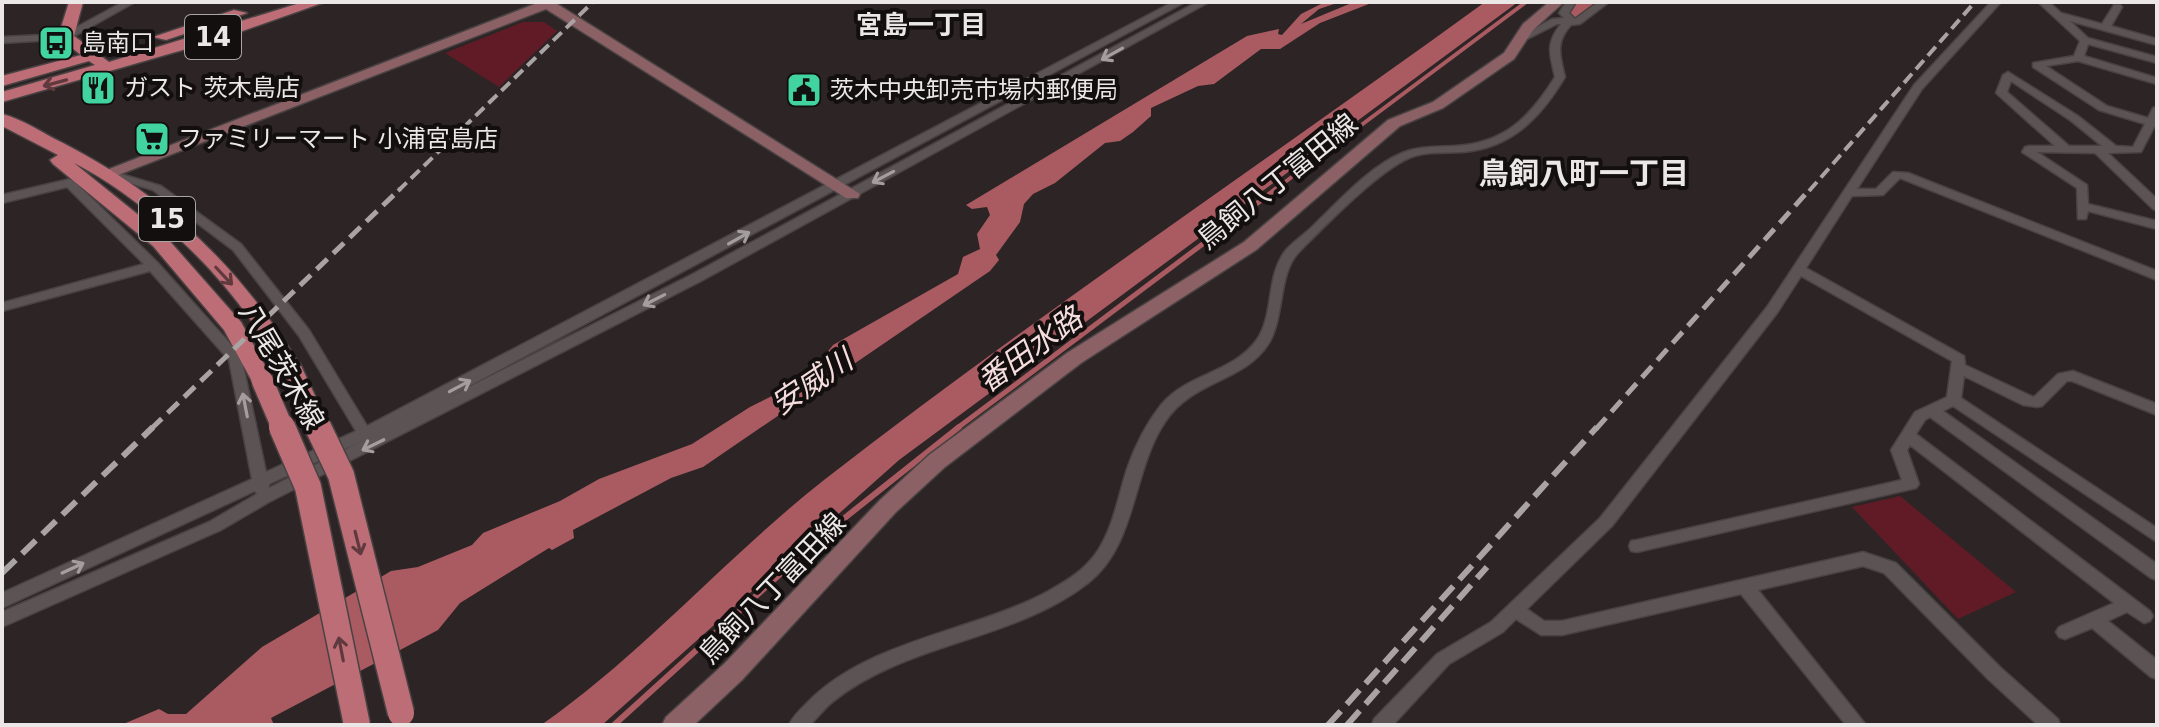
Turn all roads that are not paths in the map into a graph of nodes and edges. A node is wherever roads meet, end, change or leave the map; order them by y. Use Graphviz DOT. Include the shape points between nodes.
graph roads {
  1 [pos="76,2"];
  2 [pos="130,2"];
  3 [pos="274,2"];
  4 [pos="318,2"];
  5 [pos="1180,2"];
  6 [pos="1204,2"];
  7 [pos="1557,2"];
  8 [pos="1571,2"];
  9 [pos="1604,2"];
  10 [pos="1996,2"];
  11 [pos="2043,2"];
  12 [pos="550,3"];
  13 [pos="2117,7"];
  14 [pos="2057,15"];
  15 [pos="1570,20"];
  16 [pos="2105,28"];
  17 [pos="66,37"];
  18 [pos="1520,39"];
  19 [pos="2,40"];
  20 [pos="2085,40"];
  21 [pos="2157,42"];
  22 [pos="2078,58"];
  23 [pos="2157,60"];
  24 [pos="101,62"];
  25 [pos="2,81"];
  26 [pos="2157,81"];
  27 [pos="2,97"];
  28 [pos="2157,110"];
  29 [pos="2,119"];
  30 [pos="2154,123"];
  31 [pos="2,135"];
  32 [pos="2067,150"];
  33 [pos="2098,150"];
  34 [pos="2113,150"];
  35 [pos="61,161"];
  36 [pos="107,173"];
  37 [pos="70,183"];
  38 [pos="836,184"];
  39 [pos="1849,193"];
  40 [pos="852,194"];
  41 [pos="85,196"];
  42 [pos="2,199"];
  43 [pos="2157,206"];
  44 [pos="126,212"];
  45 [pos="2157,225"];
  46 [pos="153,266"];
  47 [pos="1800,270"];
  48 [pos="2157,276"];
  49 [pos="2,307"];
  50 [pos="1958,367"];
  51 [pos="1954,400"];
  52 [pos="2157,410"];
  53 [pos="1932,411"];
  54 [pos="364,433"];
  55 [pos="1908,436"];
  56 [pos="262,490"];
  57 [pos="2157,536"];
  58 [pos="1637,546"];
  59 [pos="2157,573"];
  60 [pos="1744,585"];
  61 [pos="2,601"];
  62 [pos="2128,604"];
  63 [pos="1515,609"];
  64 [pos="2144,616"];
  65 [pos="2094,619"];
  66 [pos="2,620"];
  67 [pos="2065,632"];
  68 [pos="2156,669"];
  69 [pos="403,719"];
  70 [pos="357,725"];
  71 [pos="675,725"];
  72 [pos="798,725"];
  73 [pos="1381,725"];
  74 [pos="1857,725"];
  75 [pos="2051,725"];
  1 -- 17 [label="main road"];
  2 -- 17 [label="street"];
  3 -- 24 [label="main road, 14"];
  4 -- 24 [label="main road, 14"];
  5 -- 38 [label="street"];
  6 -- 40 [label="street, one-way"];
  7 -- 18 [label="main road, 鳥飼八丁富田線"];
  8 -- 15 [label="street" via="1564,13"];
  9 -- 15 [label="street" via="1577,22"];
  10 -- 39 [label="street" via="1918,87"];
  11 -- 14 [label="street"];
  12 -- 36 [label="main road"];
  12 -- 38 [label="main road"];
  13 -- 16 [label="street"];
  14 -- 16 [label="street"];
  14 -- 20 [label="street"];
  15 -- 18 [label="street" via="1555,21"];
  15 -- 72 [label="street" via="1552,47 1560,77 1516,133 1476,149 1434,149 1402,157 1291,253 1281,267 1262,343 1230,370 1182,392 1167,407 1143,449 1105,557 1081,580 841,686"];
  16 -- 21 [label="street"];
  17 -- 19 [label="street"];
  17 -- 24 [label="main road"];
  18 -- 71 [label="main road, 鳥飼八丁富田線" via="1509,56 1438,105 1394,123 1371,140 1250,246 1074,358 937,461"];
  20 -- 22 [label="street"];
  20 -- 23 [label="street"];
  22 -- 26 [label="street"];
  22 -- 30 [label="street" via="2037,65 2103,108"];
  24 -- 25 [label="main road, 14"];
  24 -- 27 [label="main road, 14, one-way"];
  28 -- 30 [label="street"];
  29 -- 36 [label="main road, 八尾茨木線 / 15"];
  30 -- 34 [label="street" via="2137,150"];
  31 -- 35 [label="main road, 八尾茨木線 / 15"];
  32 -- 33 [label="street"];
  32 -- 34 [label="street" via="2001,93 2008,75"];
  32 -- 45 [label="street" via="2028,152 2083,187 2083,211"];
  33 -- 34 [label="street"];
  33 -- 43 [label="street"];
  35 -- 37 [label="main road"];
  35 -- 44 [label="main road, 八尾茨木線 / 15"];
  36 -- 54 [label="street" via="157,188 237,247 304,333"];
  36 -- 69 [label="main road, 八尾茨木線 / 15, one-way, bridge" via="183,231 258,314 290,367 341,475"];
  37 -- 41 [label="street"];
  37 -- 42 [label="street"];
  38 -- 40 [label="main road"];
  54 -- 38 [label="street, one-way"];
  39 -- 47 [label="street"];
  39 -- 48 [label="street" via="1879,192 1897,174 1904,175"];
  40 -- 56 [label="street, one-way" via="696,278"];
  41 -- 44 [label="main road"];
  41 -- 46 [label="street"];
  70 -- 44 [label="main road, 八尾茨木線 / 15, one-way, bridge" via="308,487 262,380 233,327 160,242"];
  46 -- 49 [label="street"];
  56 -- 46 [label="street, one-way" via="236,359"];
  47 -- 50 [label="street" via="1959,359"];
  47 -- 63 [label="street" via="1606,522"];
  50 -- 51 [label="street"];
  50 -- 52 [label="street" via="2028,401 2037,402 2063,377 2073,376"];
  51 -- 53 [label="street"];
  51 -- 57 [label="street"];
  53 -- 55 [label="street" via="1920,416"];
  53 -- 59 [label="street"];
  54 -- 56 [label="street"];
  55 -- 58 [label="street" via="1899,450 1911,484"];
  55 -- 62 [label="street"];
  61 -- 56 [label="street, one-way"];
  56 -- 66 [label="street" via="215,526"];
  60 -- 63 [label="street" via="1562,628 1541,628"];
  60 -- 74 [label="street"];
  60 -- 75 [label="street" via="1863,559 1890,568"];
  62 -- 64 [label="street"];
  62 -- 65 [label="street"];
  63 -- 73 [label="street" via="1497,627 1443,659"];
  65 -- 67 [label="street"];
  65 -- 68 [label="street"];
}
